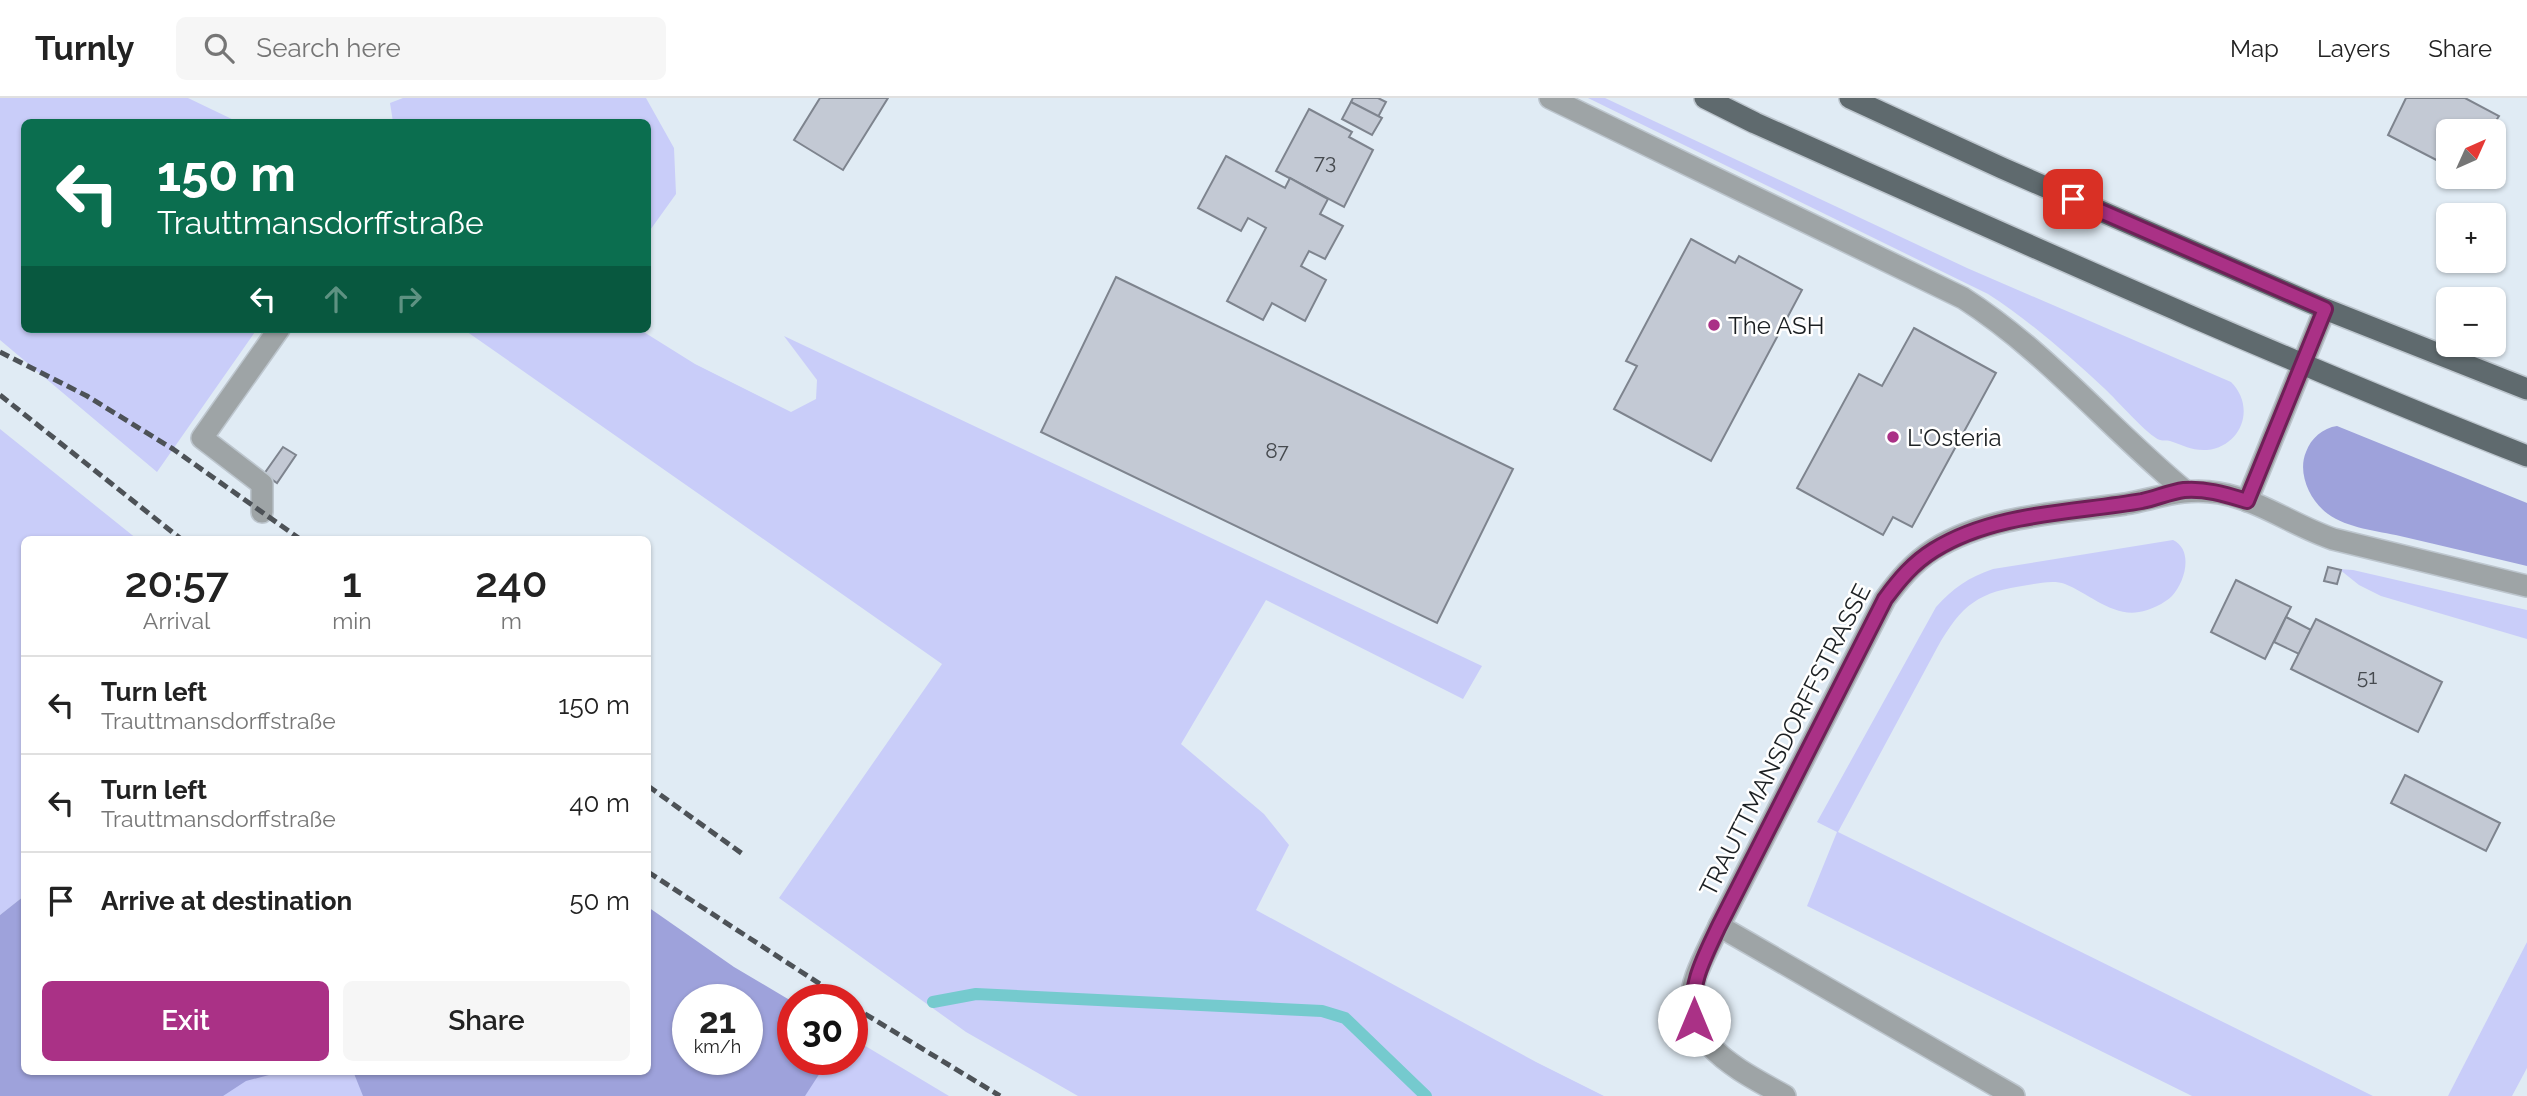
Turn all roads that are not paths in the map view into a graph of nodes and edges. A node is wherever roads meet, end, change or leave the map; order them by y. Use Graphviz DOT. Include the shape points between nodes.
graph roads {
  1 [pos="1550,98"];
  2 [pos="1705,98"];
  3 [pos="1850,98"];
  4 [pos="2325,309"];
  5 [pos="276,333"];
  6 [pos="2302,364"];
  7 [pos="2527,389"];
  8 [pos="2527,456"];
  9 [pos="2184,490"];
  10 [pos="2247,501"];
  11 [pos="262,512"];
  12 [pos="2527,586"];
  13 [pos="1719,926"];
  14 [pos="1785,1096"];
  15 [pos="2014,1096"];
  1 -- 9 [label="street" via="1963,298 2059,371"];
  2 -- 6 [label="main road"];
  3 -- 4 [label="main road"];
  4 -- 6 [label="street"];
  4 -- 7 [label="main road"];
  5 -- 11 [label="street" via="202,438 262,484"];
  6 -- 8 [label="main road"];
  6 -- 10 [label="street"];
  9 -- 10 [label="street, TRAUTTMANSDORFFSTRASSE"];
  9 -- 13 [label="street, TRAUTTMANSDORFFSTRASSE" via="2008,522 1955,539 1916,563 1885,599"];
  10 -- 12 [label="street, TRAUTTMANSDORFFSTRASSE" via="2306,530"];
  13 -- 14 [label="street, TRAUTTMANSDORFFSTRASSE" via="1695,978 1694,1020 1723,1058"];
  13 -- 15 [label="street"];
}
